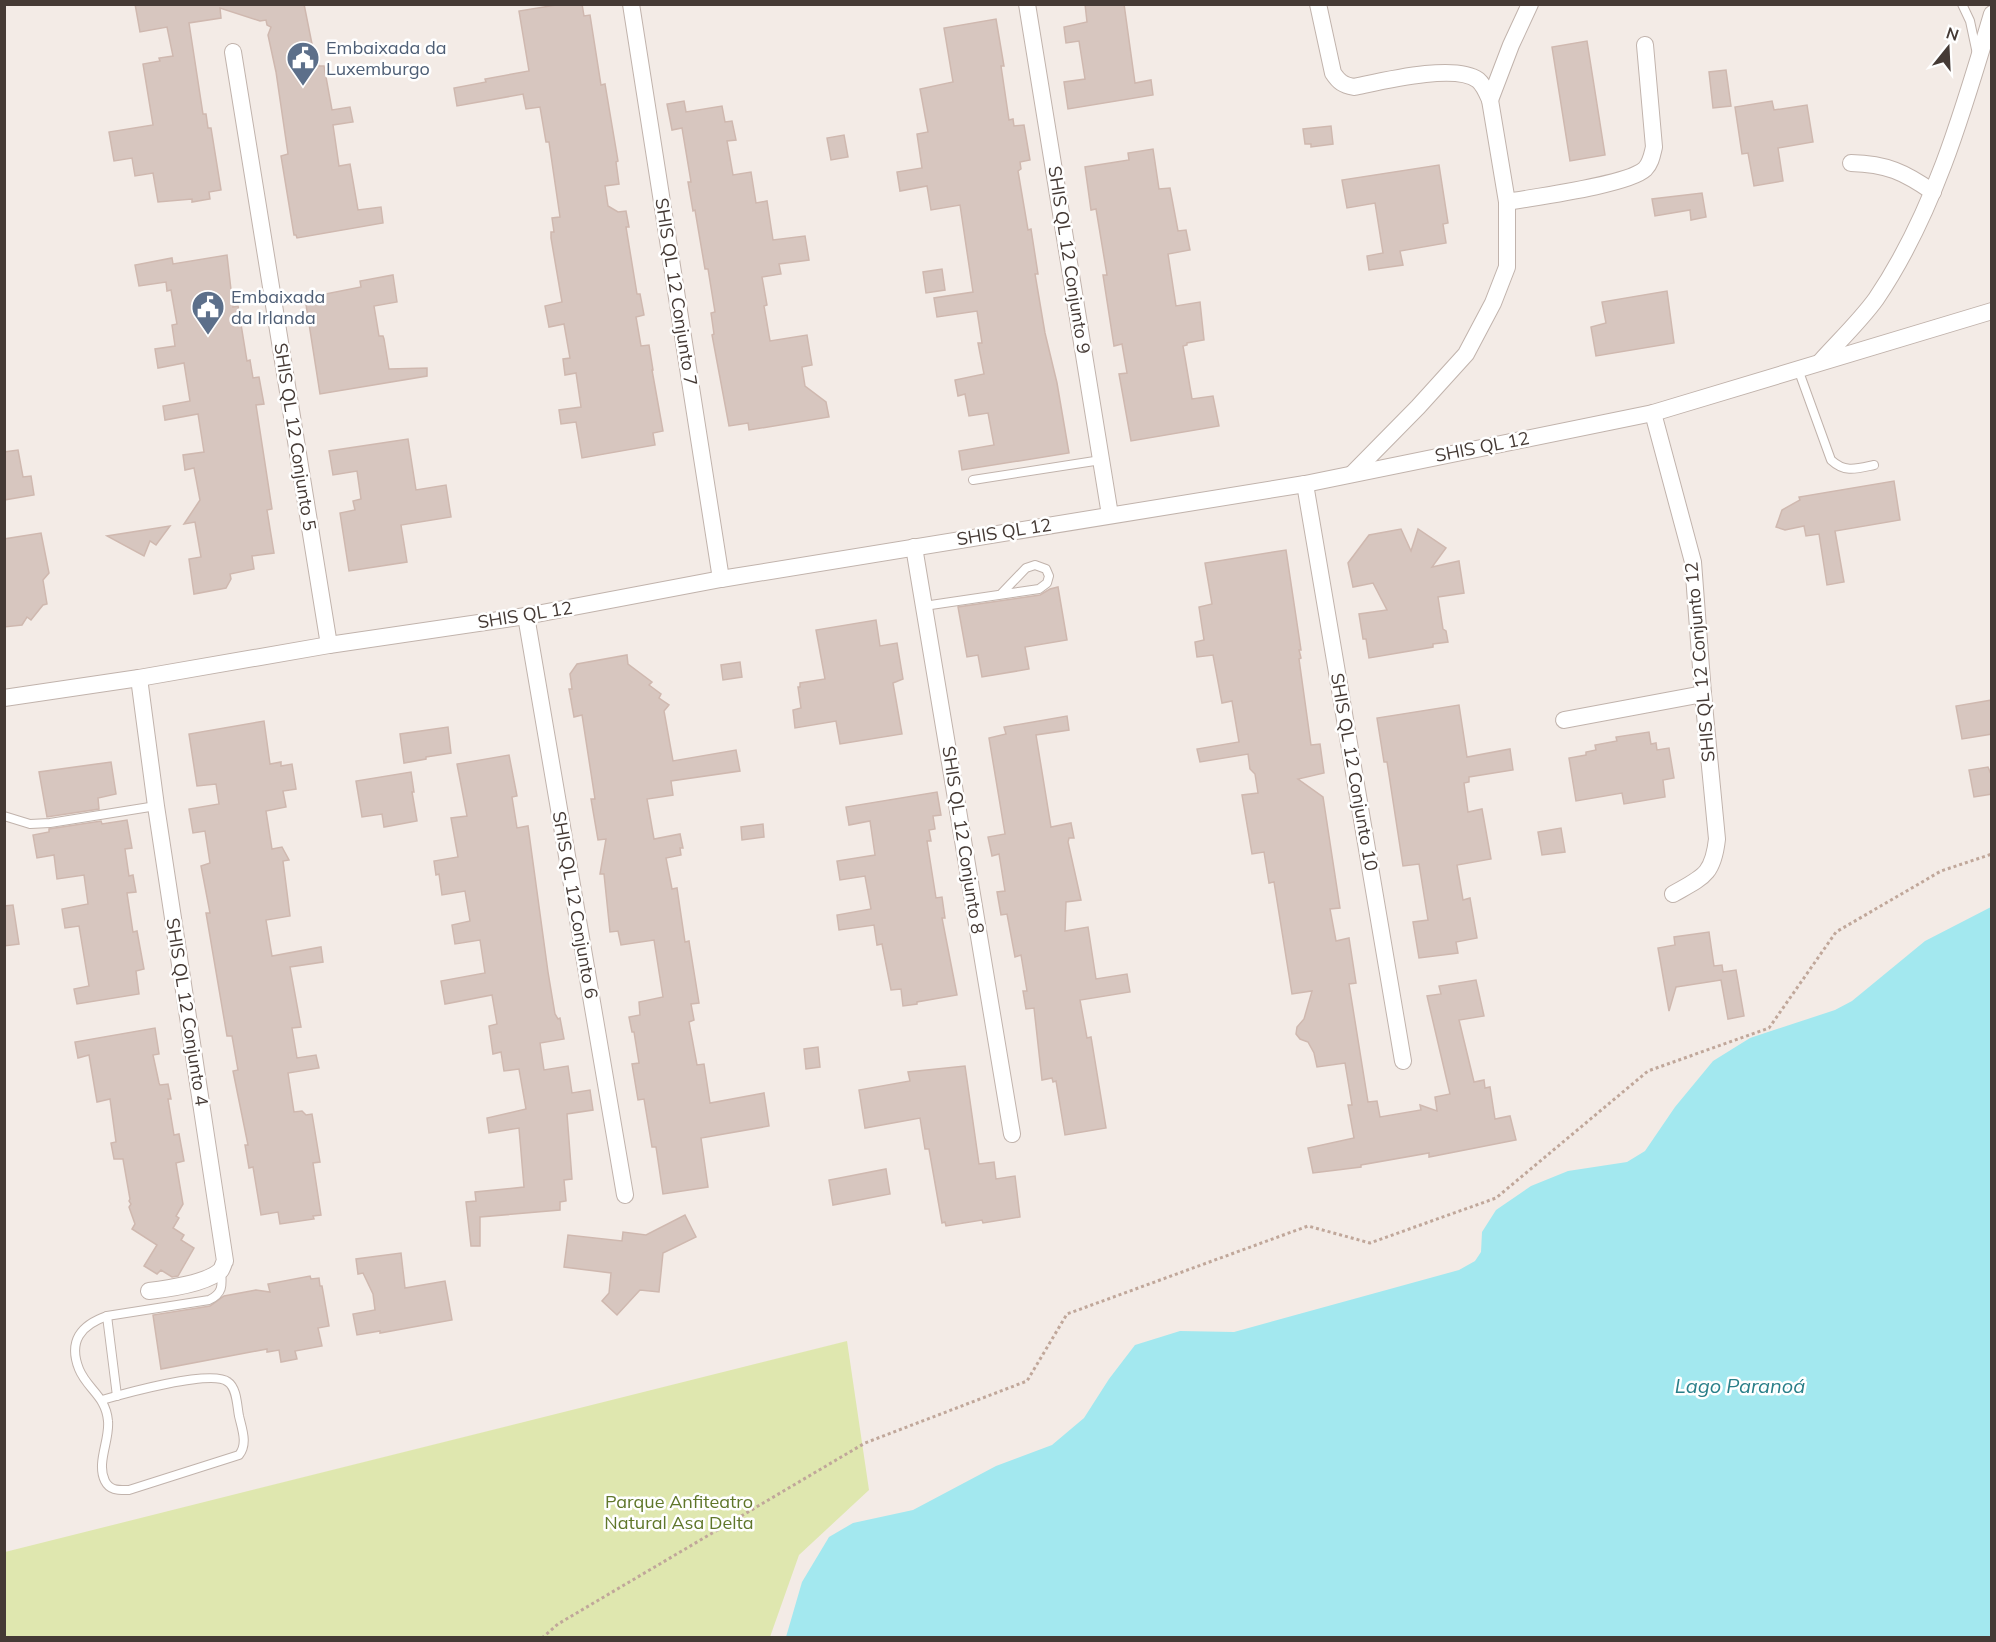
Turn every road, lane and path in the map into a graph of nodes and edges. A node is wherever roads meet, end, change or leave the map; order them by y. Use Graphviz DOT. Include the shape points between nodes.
graph roads {
  1 [pos="631,4"];
  2 [pos="1027,4"];
  3 [pos="1318,4"];
  4 [pos="1530,4"];
  5 [pos="1542,4"];
  6 [pos="1962,4"];
  7 [pos="1992,14"];
  8 [pos="1521,24"];
  9 [pos="1645,45"];
  10 [pos="233,52"];
  11 [pos="1978,60"];
  12 [pos="1490,100"];
  13 [pos="1851,163"];
  14 [pos="1933,192"];
  15 [pos="1507,202"];
  16 [pos="1992,311"];
  17 [pos="1821,362"];
  18 [pos="1798,369"];
  19 [pos="1653,413"];
  20 [pos="1101,460"];
  21 [pos="1874,465"];
  22 [pos="1353,473"];
  23 [pos="973,480"];
  24 [pos="1305,484"];
  25 [pos="1110,515"];
  26 [pos="914,547"];
  27 [pos="721,579"];
  28 [pos="1000,594"];
  29 [pos="924,606"];
  30 [pos="526,616"];
  31 [pos="329,645"];
  32 [pos="139,678"];
  33 [pos="1703,694"];
  34 [pos="4,699"];
  35 [pos="1564,720"];
  36 [pos="156,806"];
  37 [pos="4,816"];
  38 [pos="1992,854"];
  39 [pos="1673,894"];
  40 [pos="1403,1061"];
  41 [pos="1012,1134"];
  42 [pos="625,1195"];
  43 [pos="221,1270"];
  44 [pos="149,1291"];
  45 [pos="107,1316"];
  46 [pos="117,1396"];
  47 [pos="102,1400"];
  48 [pos="542,1638"];
  1 -- 27 [label="street, SHIS QL 12 Conjunto 7"];
  2 -- 20 [label="street, SHIS QL 12 Conjunto 9"];
  3 -- 12 [label="street" via="1333,73 1344,85 1354,87 1436,73 1461,73 1477,79"];
  4 -- 8 [label="street"];
  5 -- 8 [label="street"];
  6 -- 11 [label="lane" via="1970,21"];
  7 -- 11 [label="street"];
  8 -- 12 [label="street"];
  9 -- 15 [label="street" via="1654,147 1645,168 1607,183"];
  10 -- 31 [label="street, SHIS QL 12 Conjunto 5"];
  11 -- 14 [label="street"];
  12 -- 15 [label="street"];
  13 -- 14 [label="street" via="1893,168"];
  14 -- 17 [label="street" via="1899,263 1874,302"];
  15 -- 22 [label="street" via="1507,267 1466,354"];
  16 -- 17 [label="street, SHIS QL 12"];
  17 -- 18 [label="street, SHIS QL 12"];
  18 -- 19 [label="street, SHIS QL 12"];
  18 -- 21 [label="lane" via="1831,460 1840,468 1851,470"];
  19 -- 22 [label="street, SHIS QL 12"];
  19 -- 33 [label="street, SHIS QL 12 Conjunto 12" via="1693,562"];
  20 -- 23 [label="lane"];
  20 -- 25 [label="street, SHIS QL 12 Conjunto 9"];
  22 -- 24 [label="street, SHIS QL 12"];
  24 -- 25 [label="street, SHIS QL 12"];
  24 -- 40 [label="street, SHIS QL 12 Conjunto 10"];
  25 -- 26 [label="street, SHIS QL 12"];
  26 -- 27 [label="street, SHIS QL 12"];
  26 -- 29 [label="street, SHIS QL 12 Conjunto 8"];
  27 -- 30 [label="street, SHIS QL 12"];
  28 -- 28 [label="lane" via="1038,589 1047,583 1046,569 1035,565 1026,568"];
  28 -- 29 [label="lane"];
  29 -- 41 [label="street, SHIS QL 12 Conjunto 8"];
  30 -- 31 [label="street, SHIS QL 12"];
  30 -- 42 [label="street, SHIS QL 12 Conjunto 6"];
  31 -- 32 [label="street, SHIS QL 12"];
  32 -- 34 [label="street, SHIS QL 12"];
  32 -- 36 [label="street, SHIS QL 12 Conjunto 4"];
  33 -- 35 [label="street"];
  33 -- 39 [label="street, SHIS QL 12 Conjunto 12" via="1718,839 1716,855 1711,868"];
  36 -- 37 [label="lane" via="50,823 30,824"];
  36 -- 43 [label="street, SHIS QL 12 Conjunto 4" via="225,1261"];
  38 -- 48 [label="path" via="1941,871 1836,932 1769,1028 1648,1071 1496,1198 1370,1243 1308,1226 1067,1314 1027,1382 865,1443 558,1624"];
  43 -- 44 [label="street" via="202,1280"];
  43 -- 45 [label="lane" via="223,1288 210,1300"];
  45 -- 46 [label="lane"];
  45 -- 47 [label="lane" via="80,1331 75,1348 79,1368"];
  46 -- 47 [label="lane"];
  46 -- 47 [label="lane" via="189,1380 227,1380 233,1387 243,1432 242,1452 235,1458 129,1490 115,1490 106,1484 102,1472 108,1421"];
}
